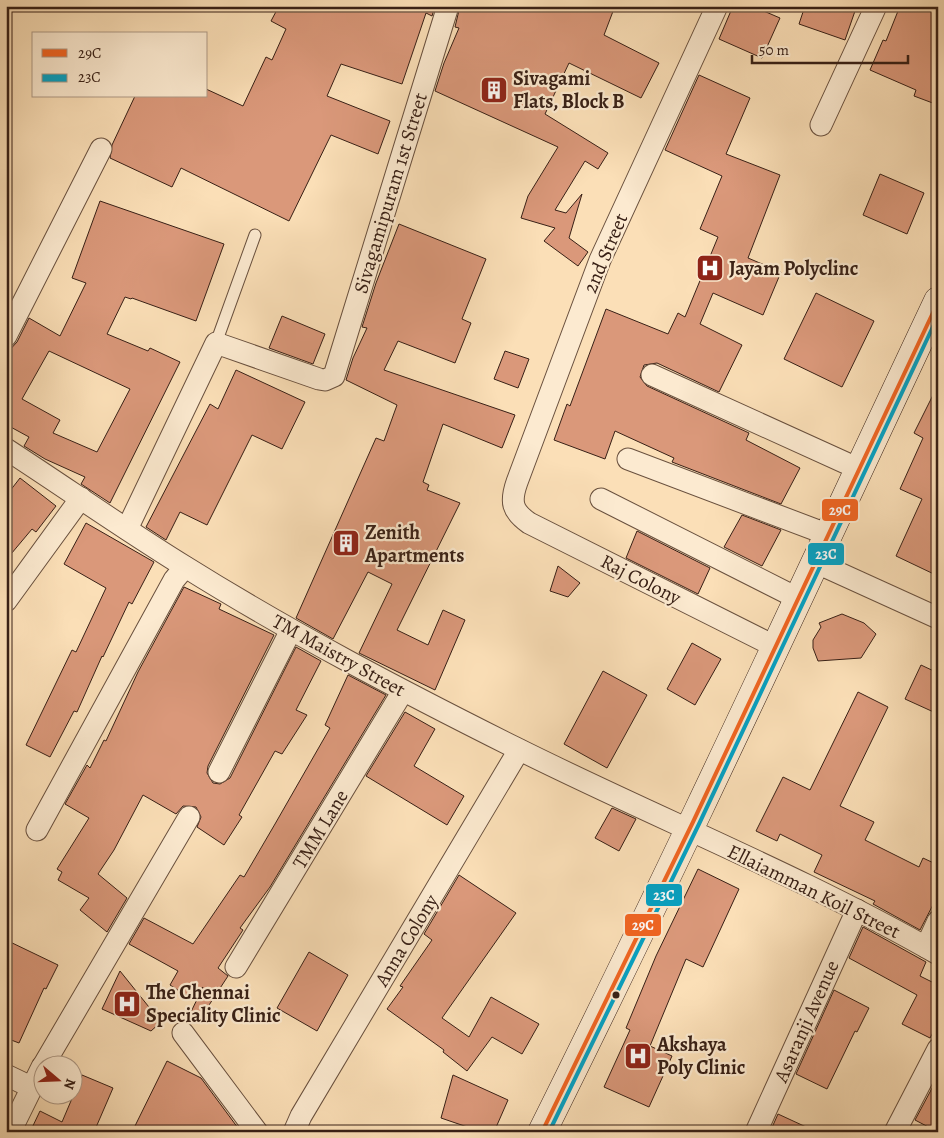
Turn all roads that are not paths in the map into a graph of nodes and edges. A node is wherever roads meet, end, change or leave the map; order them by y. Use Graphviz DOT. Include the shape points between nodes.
graph roads {
  1 [pos="448,6"];
  2 [pos="717,6"];
  3 [pos="876,6"];
  4 [pos="821,126"];
  5 [pos="100,149"];
  6 [pos="255,235"];
  7 [pos="938,301"];
  8 [pos="6,336"];
  9 [pos="216,343"];
  10 [pos="652,375"];
  11 [pos="6,449"];
  12 [pos="628,459"];
  13 [pos="858,469"];
  14 [pos="81,498"];
  15 [pos="602,499"];
  16 [pos="512,506"];
  17 [pos="127,529"];
  18 [pos="829,535"];
  19 [pos="817,562"];
  20 [pos="186,567"];
  21 [pos="799,599"];
  22 [pos="6,600"];
  23 [pos="938,618"];
  24 [pos="292,630"];
  25 [pos="776,647"];
  26 [pos="403,691"];
  27 [pos="519,750"];
  28 [pos="219,772"];
  29 [pos="189,817"];
  30 [pos="37,830"];
  31 [pos="689,830"];
  32 [pos="856,910"];
  33 [pos="938,921"];
  34 [pos="932,950"];
  35 [pos="236,967"];
  36 [pos="182,1033"];
  37 [pos="938,1049"];
  38 [pos="49,1056"];
  39 [pos="6,1075"];
  40 [pos="31,1087"];
  41 [pos="10,1132"];
  42 [pos="257,1132"];
  43 [pos="294,1132"];
  44 [pos="542,1132"];
  45 [pos="756,1132"];
  46 [pos="895,1132"];
  1 -- 9 [label="street, Sivagamipuram 1st Street" via="337,370 331,379 319,379"];
  2 -- 16 [label="street, 2nd Street" via="600,260 517,482"];
  3 -- 4 [label="street"];
  5 -- 8 [label="street"];
  6 -- 9 [label="lane"];
  7 -- 13 [label="main road"];
  9 -- 17 [label="street"];
  10 -- 13 [label="street"];
  11 -- 14 [label="street, TM Maistry Street"];
  12 -- 18 [label="street"];
  13 -- 18 [label="main road"];
  14 -- 17 [label="street, TM Maistry Street"];
  14 -- 22 [label="street"];
  15 -- 21 [label="street"];
  16 -- 25 [label="street, Raj Colony" via="517,515 529,523"];
  17 -- 20 [label="street, TM Maistry Street"];
  18 -- 19 [label="main road"];
  19 -- 21 [label="main road"];
  19 -- 23 [label="street"];
  20 -- 24 [label="street, TM Maistry Street"];
  20 -- 30 [label="street" via="174,580"];
  21 -- 25 [label="main road"];
  24 -- 26 [label="street, TM Maistry Street"];
  24 -- 28 [label="street"];
  25 -- 31 [label="main road"];
  26 -- 27 [label="street, TM Maistry Street"];
  26 -- 35 [label="street, TMM Lane"];
  27 -- 31 [label="street, TM Maistry Street"];
  27 -- 43 [label="street, Anna Colony"];
  29 -- 38 [label="street"];
  31 -- 32 [label="street, Ellaiamman Koil Street"];
  31 -- 44 [label="main road"];
  32 -- 34 [label="street, Ellaiamman Koil Street"];
  32 -- 45 [label="street, Asaranji Avenue"];
  33 -- 34 [label="street"];
  36 -- 42 [label="street"];
  37 -- 46 [label="street"];
  39 -- 40 [label="street"];
  40 -- 41 [label="street"];
}
